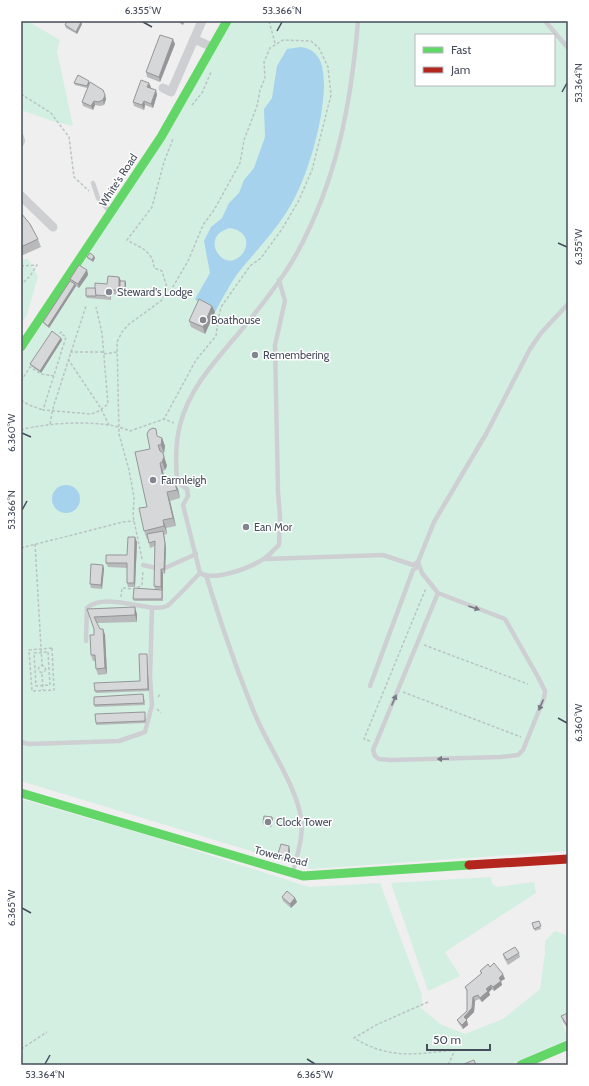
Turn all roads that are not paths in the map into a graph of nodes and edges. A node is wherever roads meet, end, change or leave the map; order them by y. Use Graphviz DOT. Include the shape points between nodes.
graph roads {
  1 [pos="202,21"];
  2 [pos="227,21"];
  3 [pos="358,21"];
  4 [pos="545,21"];
  5 [pos="194,39"];
  6 [pos="212,47"];
  7 [pos="568,48"];
  8 [pos="162,88"];
  9 [pos="21,135"];
  10 [pos="21,145"];
  11 [pos="93,183"];
  12 [pos="21,196"];
  13 [pos="111,213"];
  14 [pos="53,227"];
  15 [pos="279,280"];
  16 [pos="568,304"];
  17 [pos="21,347"];
  18 [pos="196,554"];
  19 [pos="265,559"];
  20 [pos="419,564"];
  21 [pos="143,565"];
  22 [pos="156,568"];
  23 [pos="165,568"];
  24 [pos="200,573"];
  25 [pos="206,576"];
  26 [pos="438,593"];
  27 [pos="152,608"];
  28 [pos="86,641"];
  29 [pos="370,686"];
  30 [pos="21,742"];
  31 [pos="21,793"];
  32 [pos="568,859"];
  33 [pos="293,874"];
  34 [pos="568,1045"];
  35 [pos="521,1065"];
  1 -- 5 [label="street"];
  2 -- 6 [label="street, White's Road"];
  3 -- 15 [label="lane" via="348,102 336,161 296,255"];
  4 -- 7 [label="lane"];
  5 -- 6 [label="street"];
  5 -- 8 [label="street" via="171,92"];
  6 -- 13 [label="street, White's Road" via="161,137"];
  9 -- 10 [label="lane"];
  11 -- 13 [label="lane" via="98,198"];
  12 -- 14 [label="street"];
  13 -- 17 [label="street, White's Road"];
  15 -- 18 [label="lane" via="209,368 188,402 180,425 175,453 177,482 187,489 188,496 183,506"];
  15 -- 19 [label="lane" via="285,302 276,346 279,545"];
  16 -- 20 [label="lane" via="530,349 486,434 434,522"];
  18 -- 23 [label="lane"];
  18 -- 24 [label="lane"];
  19 -- 20 [label="lane" via="383,555 413,565"];
  19 -- 25 [label="lane" via="229,574"];
  20 -- 26 [label="lane" via="422,573"];
  20 -- 29 [label="lane" via="413,570"];
  21 -- 22 [label="lane"];
  24 -- 25 [label="lane"];
  24 -- 27 [label="lane" via="167,606"];
  25 -- 33 [label="lane" via="251,704 300,812 301,839"];
  26 -- 26 [label="lane, one-way" via="505,619 545,691 523,750 518,755 391,760 375,756 373,750"];
  27 -- 28 [label="lane" via="120,602 92,604 87,608"];
  27 -- 30 [label="lane" via="152,705 145,732 118,741 36,744"];
  31 -- 33 [label="street, Tower Road"];
  32 -- 33 [label="street, Tower Road" via="316,876"];
  34 -- 35 [label="street"];
}
